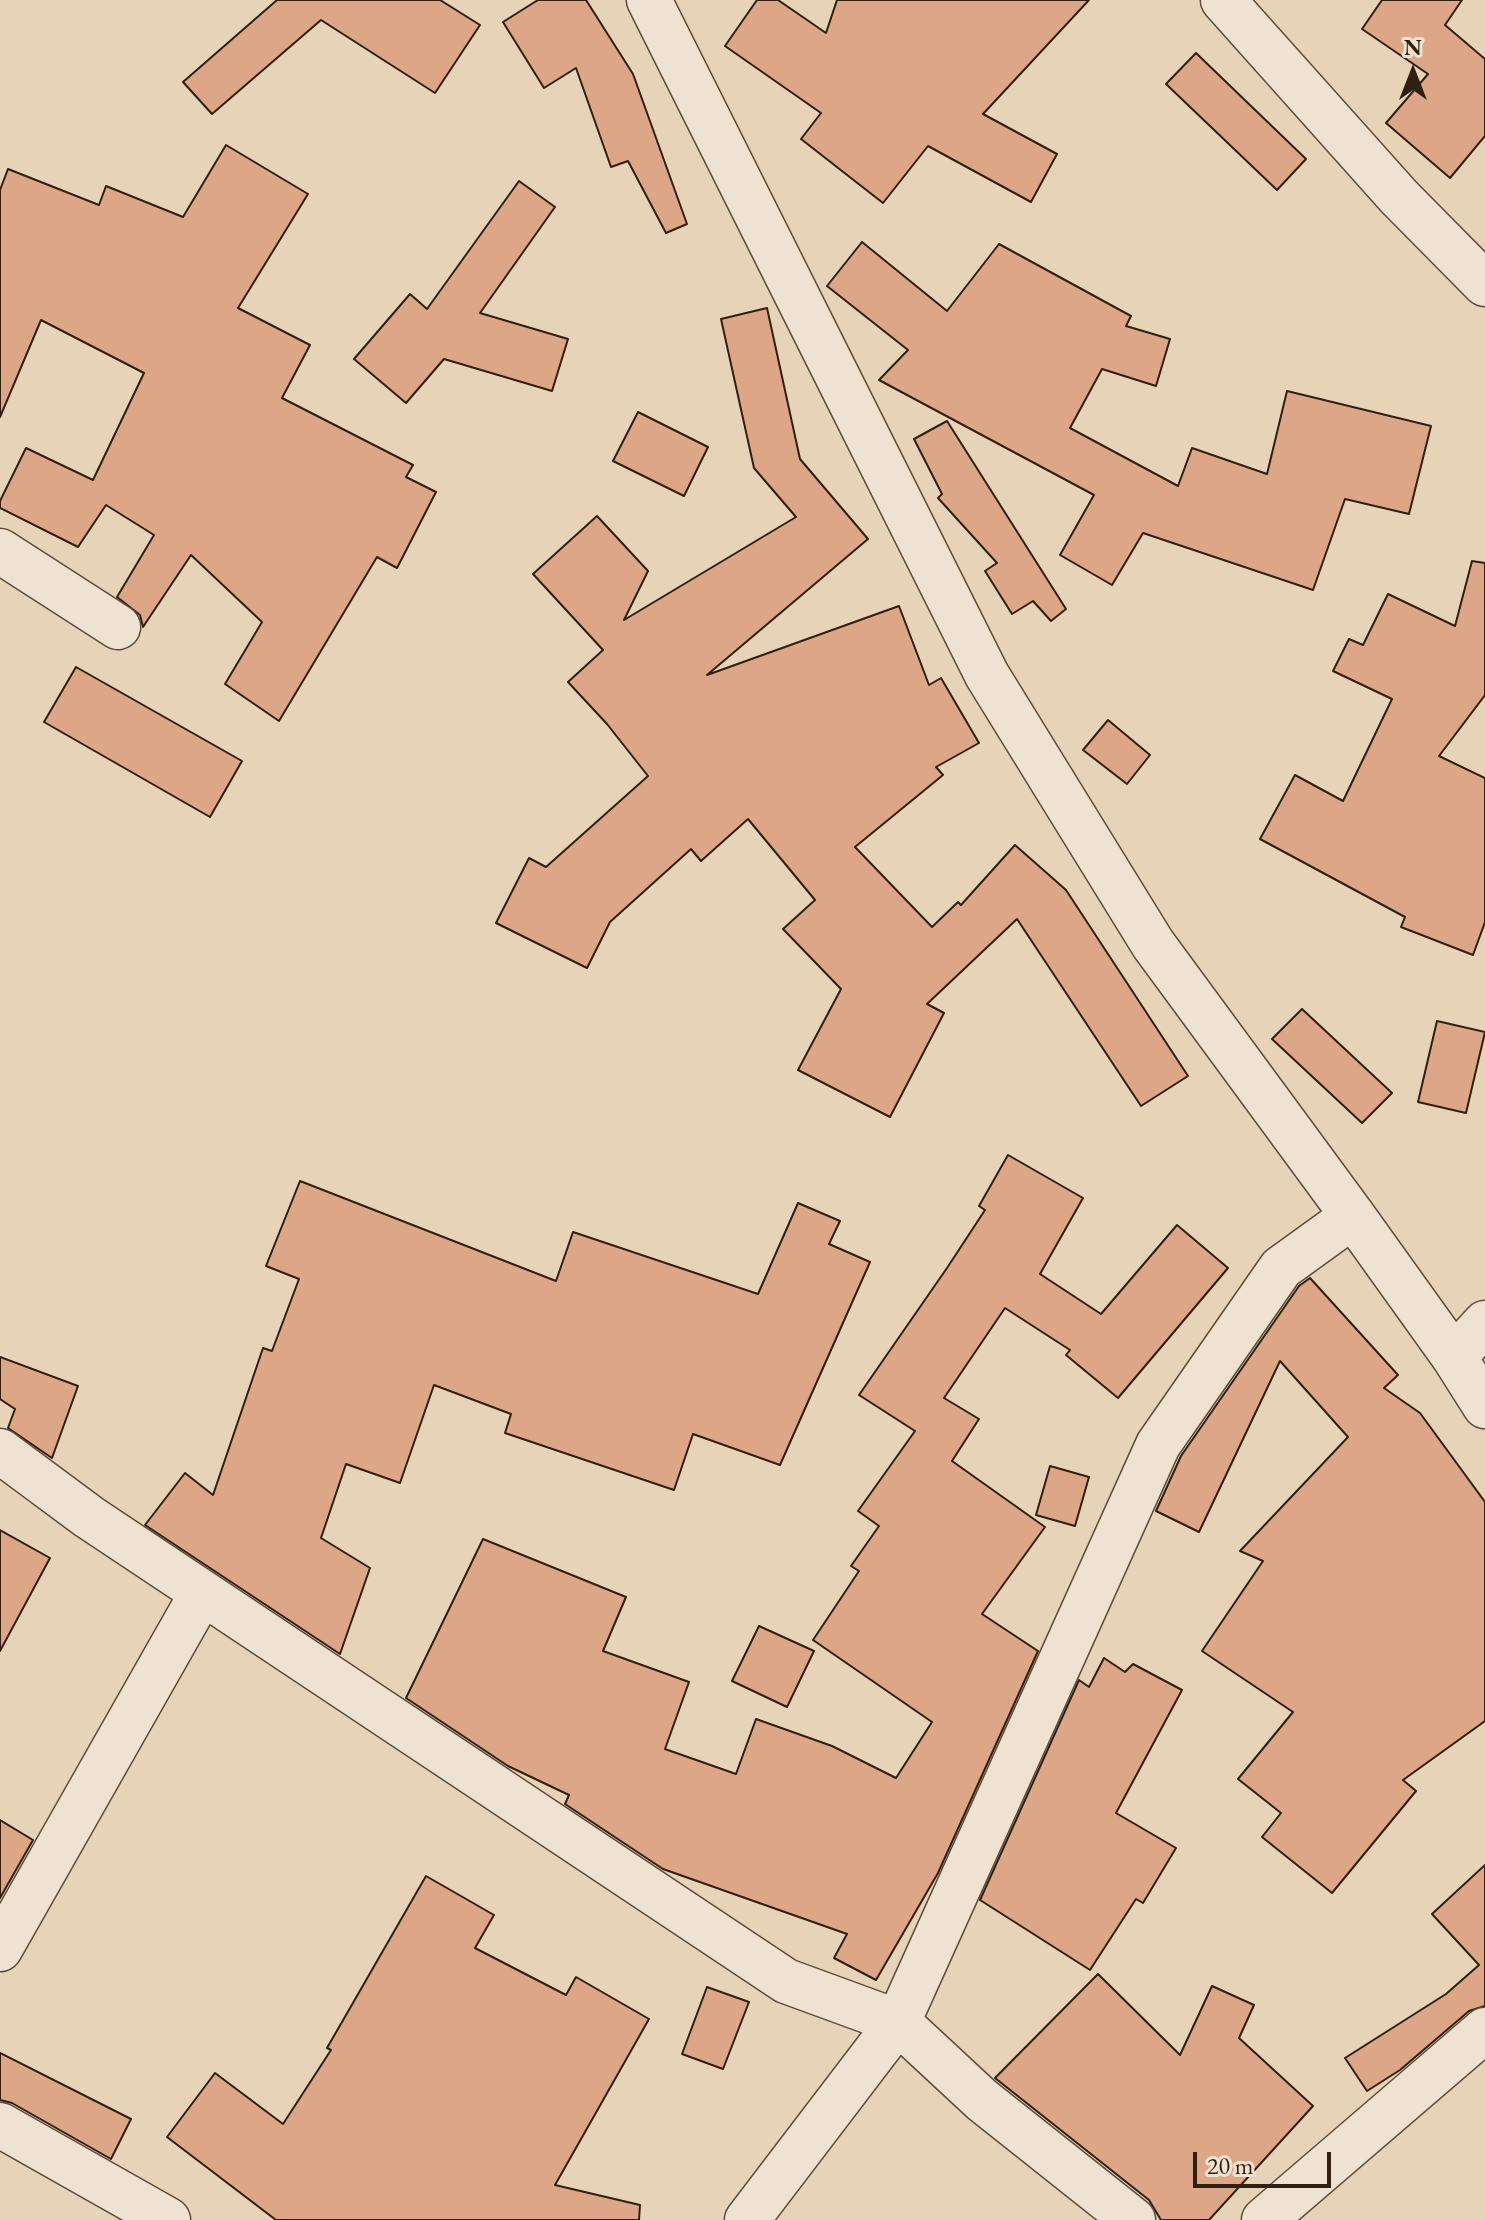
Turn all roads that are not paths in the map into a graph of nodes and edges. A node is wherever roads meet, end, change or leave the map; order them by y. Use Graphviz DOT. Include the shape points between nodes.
graph roads {
  1 [pos="649,0"];
  2 [pos="1223,0"];
  3 [pos="1485,284"];
  4 [pos="0,551"];
  5 [pos="118,627"];
  6 [pos="1353,1216"];
  7 [pos="1485,1323"];
  8 [pos="1454,1357"];
  9 [pos="1485,1406"];
  10 [pos="0,1451"];
  11 [pos="202,1593"];
  12 [pos="0,1949"];
  13 [pos="898,2022"];
  14 [pos="1485,2030"];
  15 [pos="0,2125"];
  16 [pos="168,2220"];
  17 [pos="747,2220"];
  18 [pos="1133,2220"];
  19 [pos="1264,2220"];
  1 -- 6 [label="street" via="987,675 1153,944"];
  2 -- 3 [label="street" via="1399,197"];
  4 -- 5 [label="street"];
  6 -- 8 [label="street"];
  6 -- 13 [label="street" via="1281,1268 1158,1445"];
  7 -- 8 [label="street"];
  8 -- 9 [label="street"];
  10 -- 11 [label="street"];
  11 -- 12 [label="street"];
  11 -- 13 [label="street" via="786,1981"];
  13 -- 17 [label="street"];
  13 -- 18 [label="street" via="982,2100"];
  14 -- 19 [label="street"];
  15 -- 16 [label="street"];
}
